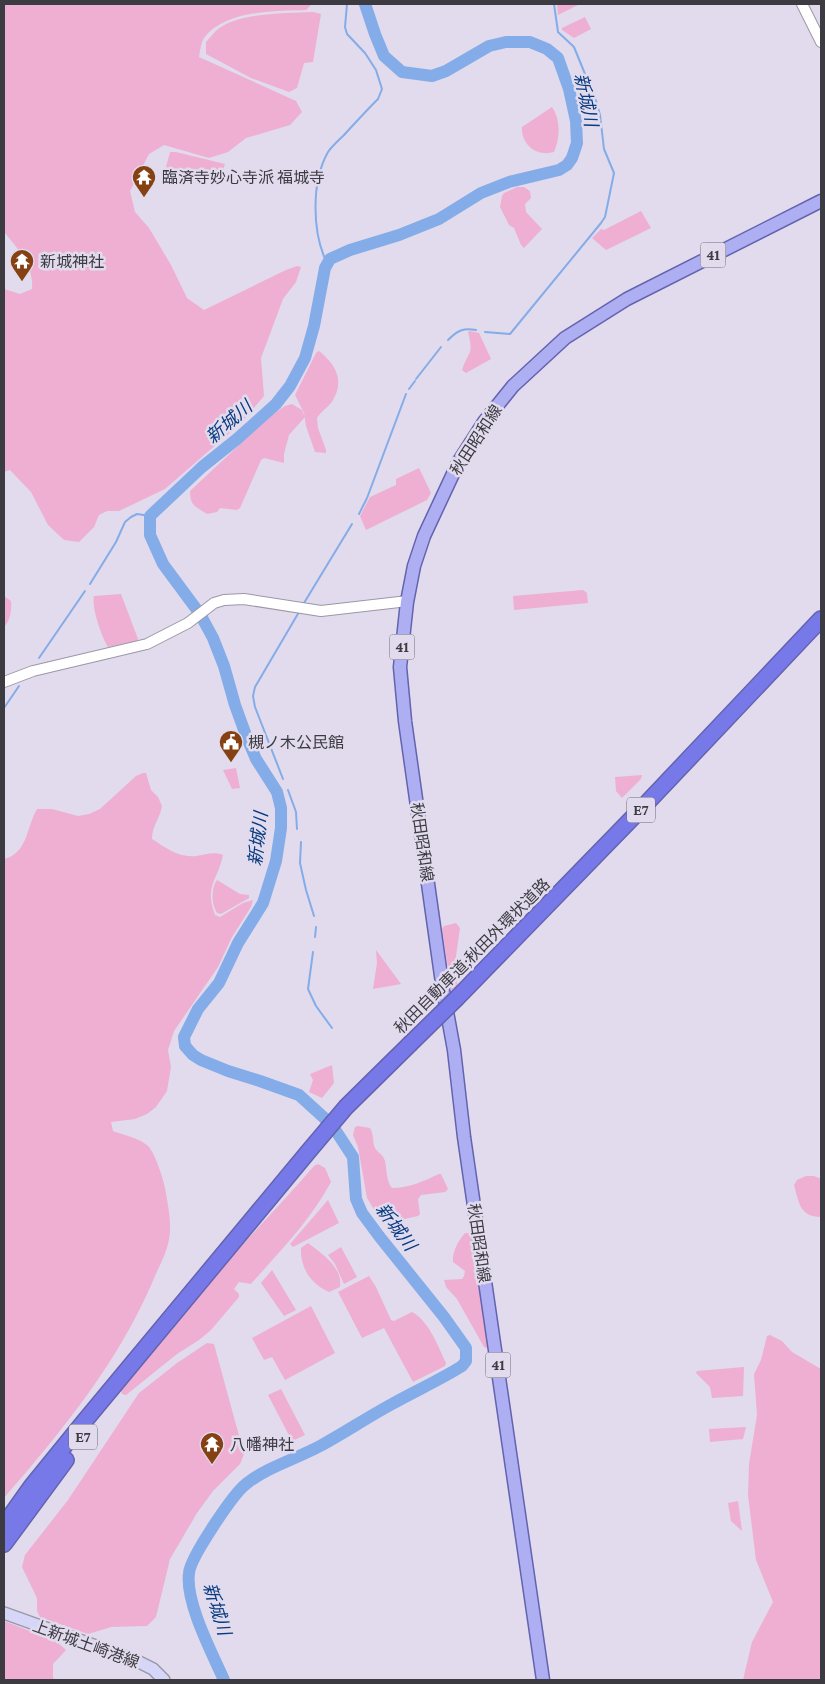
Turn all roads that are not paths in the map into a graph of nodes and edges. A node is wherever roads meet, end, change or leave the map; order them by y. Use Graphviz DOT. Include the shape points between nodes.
graph roads {
  1 [pos="802,4"];
  2 [pos="821,42"];
  3 [pos="821,200"];
  4 [pos="408,601"];
  5 [pos="821,619"];
  6 [pos="4,682"];
  7 [pos="161,1329"];
  8 [pos="4,1524"];
  9 [pos="4,1544"];
  10 [pos="4,1613"];
  11 [pos="164,1680"];
  12 [pos="543,1680"];
  1 -- 2 [label="street"];
  3 -- 4 [label="main road, 秋田昭和線 / 41" via="613,308 565,338 513,386 484,422 451,477 414,566"];
  4 -- 6 [label="street" via="320,611 234,598 214,603 188,623 147,644 33,671"];
  4 -- 12 [label="main road, 秋田昭和線 / 41" via="400,667 405,721"];
  5 -- 7 [label="highway, 秋田自動車道;秋田外環状道路 / E7, bridge" via="644,806 346,1107"];
  7 -- 8 [label="highway, 秋田自動車道;秋田外環状道路 / E7"];
  7 -- 9 [label="highway, 秋田自動車道;秋田外環状道路 / E7"];
  10 -- 11 [label="main road, 上新城土崎港線" via="135,1660 153,1669"];
}
